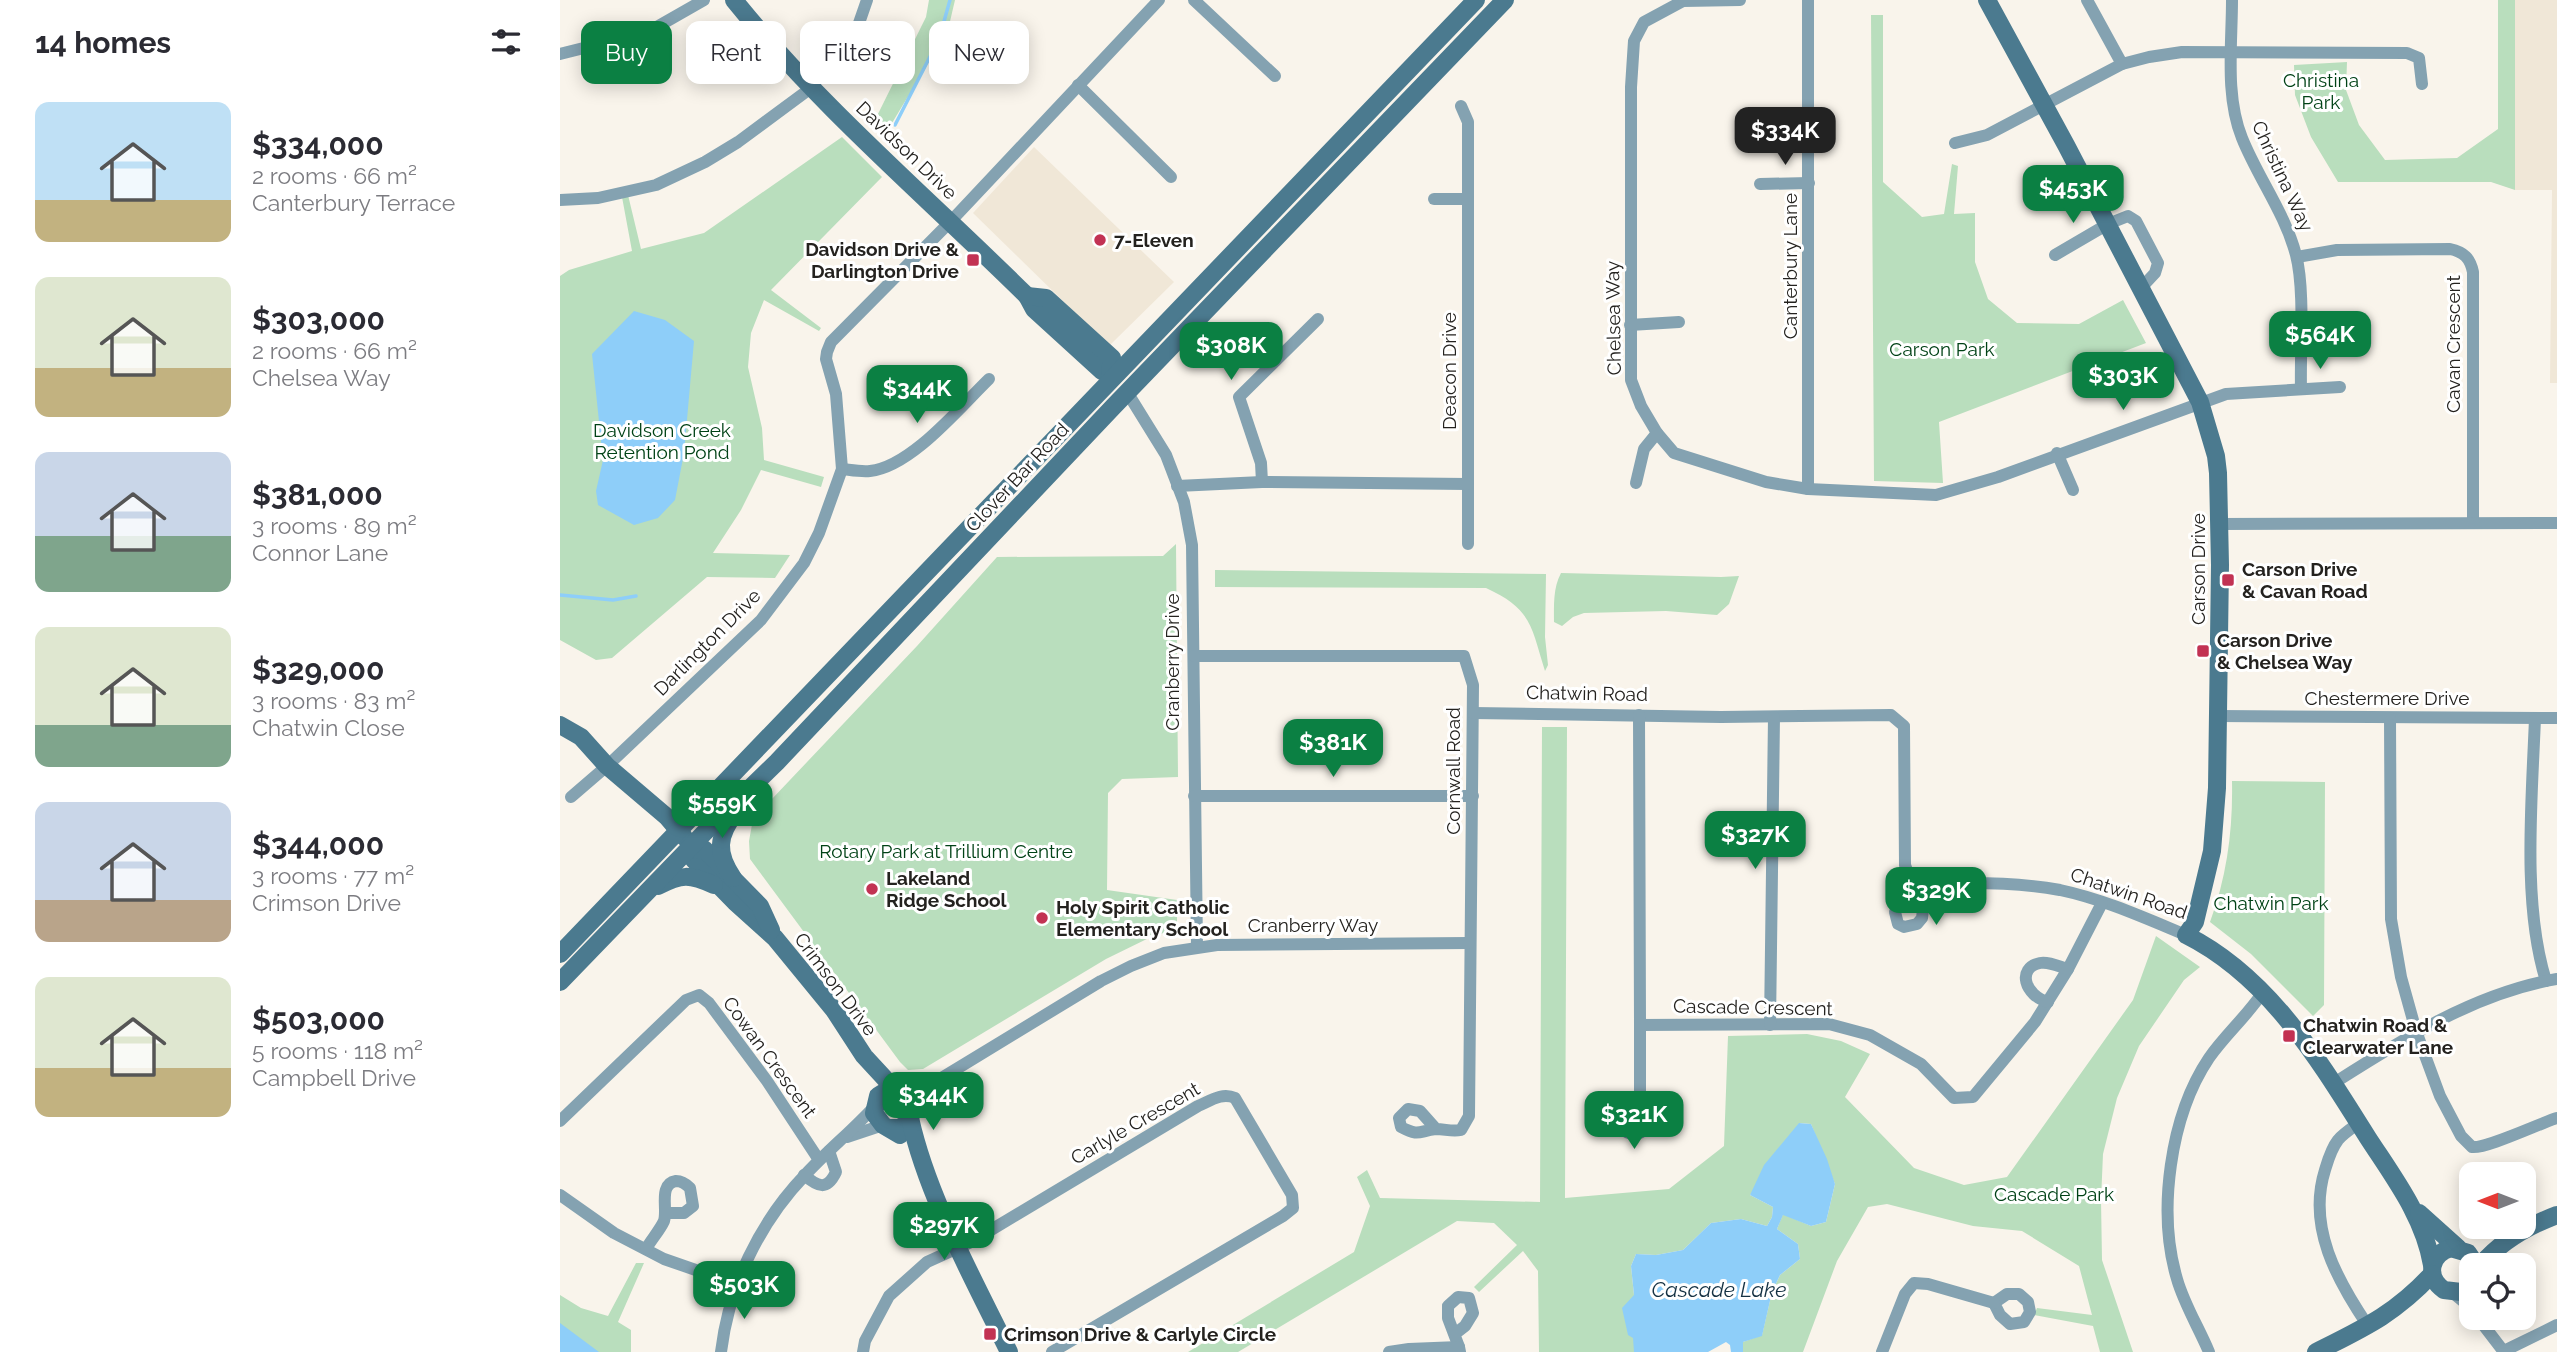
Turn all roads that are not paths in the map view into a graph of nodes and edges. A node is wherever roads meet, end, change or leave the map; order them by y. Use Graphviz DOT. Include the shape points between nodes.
graph roads {
  1 [pos="704,0"];
  2 [pos="734,0"];
  3 [pos="867,0"];
  4 [pos="1159,0"];
  5 [pos="1194,0"];
  6 [pos="1476,0"];
  7 [pos="1505,0"];
  8 [pos="1740,0"];
  9 [pos="1808,0"];
  10 [pos="1987,0"];
  11 [pos="2087,0"];
  12 [pos="2232,0"];
  13 [pos="2232,52"];
  14 [pos="560,54"];
  15 [pos="2122,64"];
  16 [pos="1275,76"];
  17 [pos="2422,84"];
  18 [pos="1078,85"];
  19 [pos="811,88"];
  20 [pos="1461,106"];
  21 [pos="2044,106"];
  22 [pos="1955,143"];
  23 [pos="1171,177"];
  24 [pos="1809,183"];
  25 [pos="1760,184"];
  26 [pos="1434,199"];
  27 [pos="1468,199"];
  28 [pos="560,200"];
  29 [pos="951,221"];
  30 [pos="2108,224"];
  31 [pos="2055,255"];
  32 [pos="2297,257"];
  33 [pos="2141,288"];
  34 [pos="1318,319"];
  35 [pos="1679,322"];
  36 [pos="1630,325"];
  37 [pos="1113,374"];
  38 [pos="989,379"];
  39 [pos="2340,387"];
  40 [pos="2301,388"];
  41 [pos="1127,392"];
  42 [pos="2200,402"];
  43 [pos="1657,433"];
  44 [pos="2057,453"];
  45 [pos="842,469"];
  46 [pos="1262,482"];
  47 [pos="1636,483"];
  48 [pos="1468,484"];
  49 [pos="1177,486"];
  50 [pos="1808,489"];
  51 [pos="2073,490"];
  52 [pos="2473,522"];
  53 [pos="2557,523"];
  54 [pos="2219,524"];
  55 [pos="1468,544"];
  56 [pos="1194,656"];
  57 [pos="1473,713"];
  58 [pos="1639,715"];
  59 [pos="2218,716"];
  60 [pos="1774,717"];
  61 [pos="2390,718"];
  62 [pos="2535,718"];
  63 [pos="2557,718"];
  64 [pos="560,725"];
  65 [pos="777,762"];
  66 [pos="607,766"];
  67 [pos="1194,796"];
  68 [pos="1473,796"];
  69 [pos="571,797"];
  70 [pos="677,831"];
  71 [pos="693,848"];
  72 [pos="1911,882"];
  73 [pos="726,883"];
  74 [pos="1926,884"];
  75 [pos="649,891"];
  76 [pos="2102,903"];
  77 [pos="2186,935"];
  78 [pos="1469,943"];
  79 [pos="1197,947"];
  80 [pos="560,954"];
  81 [pos="2068,970"];
  82 [pos="2551,980"];
  83 [pos="560,982"];
  84 [pos="2263,992"];
  85 [pos="2048,1002"];
  86 [pos="1640,1025"];
  87 [pos="1770,1025"];
  88 [pos="2416,1031"];
  89 [pos="864,1056"];
  90 [pos="940,1079"];
  91 [pos="2334,1083"];
  92 [pos="901,1089"];
  93 [pos="875,1103"];
  94 [pos="1640,1103"];
  95 [pos="912,1114"];
  96 [pos="2557,1118"];
  97 [pos="560,1121"];
  98 [pos="2359,1123"];
  99 [pos="887,1127"];
  100 [pos="1436,1129"];
  101 [pos="846,1137"];
  102 [pos="829,1151"];
  103 [pos="918,1154"];
  104 [pos="819,1160"];
  105 [pos="804,1175"];
  106 [pos="560,1195"];
  107 [pos="2414,1209"];
  108 [pos="665,1213"];
  109 [pos="2557,1215"];
  110 [pos="2536,1225"];
  111 [pos="2503,1239"];
  112 [pos="2510,1239"];
  113 [pos="959,1248"];
  114 [pos="646,1249"];
  115 [pos="2460,1249"];
  116 [pos="2466,1253"];
  117 [pos="2491,1253"];
  118 [pos="2432,1269"];
  119 [pos="736,1284"];
  120 [pos="2459,1292"];
  121 [pos="2452,1293"];
  122 [pos="2459,1299"];
  123 [pos="1994,1303"];
  124 [pos="2403,1304"];
  125 [pos="2557,1325"];
  126 [pos="2368,1326"];
  127 [pos="2488,1330"];
  128 [pos="1456,1333"];
  129 [pos="1460,1350"];
  130 [pos="2504,1351"];
  131 [pos="721,1352"];
  132 [pos="863,1352"];
  133 [pos="1009,1352"];
  134 [pos="1052,1352"];
  135 [pos="1389,1352"];
  136 [pos="1882,1352"];
  137 [pos="2209,1352"];
  138 [pos="2316,1352"];
  1 -- 14 [label="street" via="648,32"];
  2 -- 19 [label="street, Davidson Drive"];
  3 -- 19 [label="street" via="858,26"];
  4 -- 18 [label="street, Darlington Drive"];
  5 -- 16 [label="street"];
  6 -- 37 [label="street, Clover Bar Road"];
  7 -- 41 [label="street, Clover Bar Road"];
  8 -- 36 [label="street, Chelsea Way" via="1683,1 1644,22 1634,41"];
  9 -- 24 [label="street, Canterbury Lane"];
  10 -- 21 [label="street, Carson Drive"];
  11 -- 15 [label="street"];
  12 -- 13 [label="street, Christina Way"];
  13 -- 15 [label="street" via="2166,54"];
  13 -- 17 [label="street" via="2413,54 2421,62"];
  13 -- 32 [label="street, Christina Way" via="2238,128 2286,224"];
  15 -- 21 [label="street"];
  18 -- 23 [label="street"];
  18 -- 29 [label="street, Darlington Drive"];
  19 -- 28 [label="street" via="738,142 656,185 598,198"];
  19 -- 29 [label="street, Davidson Drive"];
  20 -- 27 [label="street, Deacon Drive" via="1468,122"];
  21 -- 22 [label="street" via="1987,135"];
  21 -- 30 [label="street, Carson Drive"];
  24 -- 25 [label="street"];
  24 -- 50 [label="street, Canterbury Lane"];
  26 -- 27 [label="street"];
  27 -- 48 [label="street, Deacon Drive"];
  29 -- 37 [label="street, Davidson Drive" via="1027,296 1046,298 1112,358"];
  29 -- 45 [label="street, Darlington Drive" via="835,337 827,352 836,394"];
  30 -- 31 [label="street"];
  30 -- 33 [label="street, Carson Drive"];
  30 -- 33 [label="street" via="2124,216 2132,218 2157,260 2157,268"];
  32 -- 40 [label="street, Christina Way"];
  32 -- 52 [label="street, Cavan Crescent" via="2337,250 2437,249 2468,257 2473,272"];
  33 -- 42 [label="street, Carson Drive"];
  34 -- 46 [label="street" via="1239,397 1261,463"];
  35 -- 36 [label="street"];
  36 -- 43 [label="street, Chelsea Way" via="1631,380"];
  37 -- 41 [label="street"];
  37 -- 70 [label="street, Clover Bar Road"];
  38 -- 45 [label="street" via="901,460 869,471"];
  39 -- 40 [label="street"];
  40 -- 42 [label="street" via="2226,394"];
  41 -- 49 [label="street, Cranberry Drive" via="1166,455"];
  41 -- 65 [label="street, Clover Bar Road"];
  42 -- 44 [label="street, Chelsea Way"];
  42 -- 54 [label="street, Carson Drive" via="2217,464"];
  43 -- 47 [label="street" via="1644,449"];
  43 -- 50 [label="street, Chelsea Way" via="1674,453 1766,482"];
  44 -- 50 [label="street, Chelsea Way" via="1936,495"];
  44 -- 51 [label="street"];
  45 -- 66 [label="street, Darlington Drive" via="804,563 761,620"];
  46 -- 48 [label="street"];
  46 -- 49 [label="street"];
  48 -- 55 [label="street, Deacon Drive"];
  49 -- 56 [label="street, Cranberry Drive" via="1192,545"];
  52 -- 53 [label="street"];
  52 -- 54 [label="street"];
  54 -- 59 [label="street, Carson Drive"];
  56 -- 57 [label="street, Cornwall Road" via="1464,656 1473,685"];
  56 -- 67 [label="street, Cranberry Drive"];
  57 -- 58 [label="street, Chatwin Road"];
  57 -- 68 [label="street, Cornwall Road"];
  58 -- 60 [label="street, Chatwin Road"];
  58 -- 86 [label="street"];
  59 -- 61 [label="street, Chestermere Drive"];
  59 -- 77 [label="street, Carson Drive" via="2213,851 2195,922"];
  60 -- 72 [label="street, Chatwin Road" via="1891,715 1904,726 1905,865"];
  60 -- 87 [label="street"];
  61 -- 62 [label="street, Chestermere Drive"];
  61 -- 88 [label="street" via="2391,919"];
  62 -- 63 [label="street, Chestermere Drive"];
  62 -- 82 [label="street" via="2533,916 2539,958"];
  64 -- 66 [label="street, Crimson Drive" via="581,737"];
  65 -- 71 [label="street, Clover Bar Road"];
  65 -- 73 [label="street" via="725,828 721,852"];
  66 -- 69 [label="street, Darlington Drive"];
  66 -- 70 [label="street, Crimson Drive"];
  67 -- 68 [label="street"];
  67 -- 79 [label="street, Cranberry Drive"];
  68 -- 78 [label="street, Cornwall Road"];
  70 -- 71 [label="street, Crimson Drive"];
  70 -- 80 [label="street, Clover Bar Road"];
  71 -- 73 [label="street, Crimson Drive" via="694,860"];
  71 -- 75 [label="street, Clover Bar Road"];
  72 -- 74 [label="street, Chatwin Road"];
  72 -- 74 [label="street" via="1895,912 1899,924 1911,928 1922,918"];
  73 -- 75 [label="street" via="689,875"];
  73 -- 89 [label="street, Crimson Drive" via="834,1010"];
  74 -- 76 [label="street, Chatwin Road" via="2032,886"];
  75 -- 83 [label="street, Clover Bar Road"];
  76 -- 77 [label="street, Chatwin Road"];
  76 -- 81 [label="street, Cascade Crescent"];
  77 -- 84 [label="street, Chatwin Road" via="2225,959"];
  78 -- 79 [label="street, Cranberry Way"];
  78 -- 100 [label="street, Cornwall Road" via="1469,1116 1461,1130"];
  79 -- 90 [label="street, Cranberry Way" via="1164,953 1101,981"];
  81 -- 85 [label="street, Cascade Crescent"];
  81 -- 85 [label="street" via="2044,962 2028,972 2026,985 2032,995"];
  82 -- 88 [label="street" via="2485,1000"];
  84 -- 91 [label="street, Chatwin Road"];
  84 -- 137 [label="street" via="2196,1080 2177,1135 2168,1191 2177,1279"];
  85 -- 87 [label="street, Cascade Crescent" via="1973,1097 1954,1098 1921,1064 1870,1035 1829,1024"];
  86 -- 87 [label="street, Cascade Crescent"];
  86 -- 94 [label="street"];
  88 -- 91 [label="street"];
  88 -- 96 [label="street" via="2441,1096 2461,1136 2472,1147 2486,1146"];
  89 -- 92 [label="street, Crimson Drive"];
  89 -- 93 [label="street, Crimson Drive"];
  90 -- 92 [label="street, Cranberry Way"];
  90 -- 95 [label="street, Cranberry Way"];
  91 -- 98 [label="street, Chatwin Road"];
  92 -- 93 [label="street" via="883,1092"];
  92 -- 95 [label="street" via="911,1098"];
  93 -- 99 [label="street" via="876,1117"];
  93 -- 101 [label="street"];
  95 -- 99 [label="street" via="899,1128"];
  95 -- 103 [label="street"];
  97 -- 104 [label="street, Cowan Crescent" via="686,1000 699,995 767,1081"];
  98 -- 107 [label="street, Chatwin Road"];
  98 -- 126 [label="street" via="2339,1139 2329,1155 2320,1185 2319,1213 2324,1245"];
  99 -- 101 [label="street"];
  99 -- 103 [label="street"];
  101 -- 102 [label="street"];
  102 -- 104 [label="street"];
  102 -- 105 [label="street" via="836,1172 831,1182 814,1184"];
  103 -- 113 [label="street"];
  104 -- 105 [label="street"];
  105 -- 119 [label="street" via="772,1214"];
  106 -- 114 [label="street"];
  107 -- 115 [label="street, Chatwin Road"];
  107 -- 118 [label="street, Chatwin Road" via="2428,1243"];
  108 -- 114 [label="street"];
  109 -- 110 [label="street"];
  111 -- 115 [label="street"];
  112 -- 117 [label="street"];
  113 -- 132 [label="street" via="927,1262 889,1296"];
  113 -- 133 [label="street"];
  113 -- 134 [label="street, Carlyle Crescent" via="1198,1106 1221,1096 1235,1098 1292,1195 1293,1208"];
  114 -- 119 [label="street"];
  115 -- 116 [label="street, Chatwin Road"];
  115 -- 118 [label="street" via="2445,1250"];
  118 -- 121 [label="street" via="2438,1286"];
  118 -- 124 [label="street"];
  119 -- 131 [label="street"];
  120 -- 121 [label="street"];
  121 -- 122 [label="street"];
  121 -- 124 [label="street"];
  123 -- 136 [label="street" via="1914,1283 1905,1294"];
  124 -- 126 [label="street"];
  125 -- 130 [label="street"];
  126 -- 138 [label="street"];
  127 -- 130 [label="street"];
  128 -- 129 [label="street"];
  129 -- 135 [label="street"];
}
